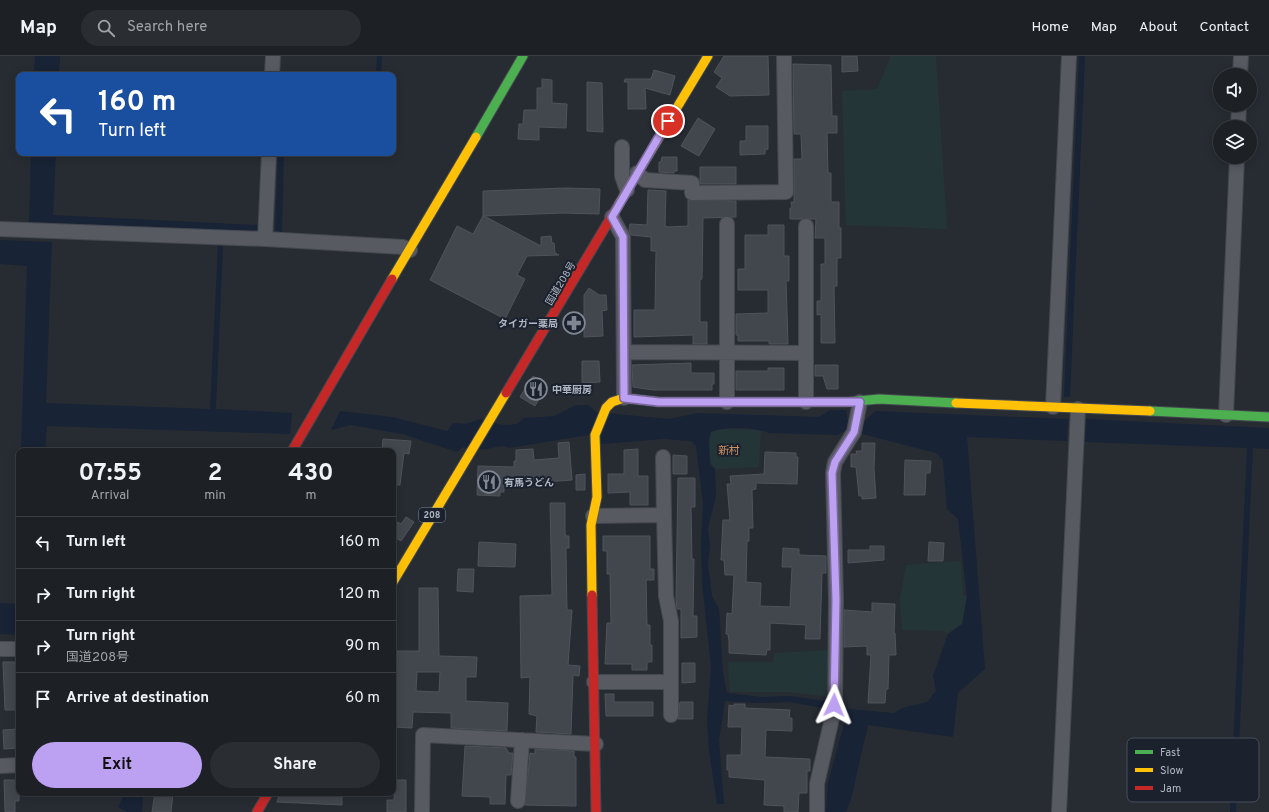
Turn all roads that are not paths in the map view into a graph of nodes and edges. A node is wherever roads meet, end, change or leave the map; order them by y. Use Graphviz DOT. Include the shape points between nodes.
graph roads {
  1 [pos="273,56"];
  2 [pos="523,56"];
  3 [pos="708,56"];
  4 [pos="784,56"];
  5 [pos="1070,56"];
  6 [pos="1241,56"];
  7 [pos="1240,68"];
  8 [pos="272,72"];
  9 [pos="622,147"];
  10 [pos="269,156"];
  11 [pos="1237,164"];
  12 [pos="637,174"];
  13 [pos="627,190"];
  14 [pos="612,217"];
  15 [pos="728,224"];
  16 [pos="806,226"];
  17 [pos="0,229"];
  18 [pos="265,240"];
  19 [pos="410,250"];
  20 [pos="624,352"];
  21 [pos="728,353"];
  22 [pos="806,353"];
  23 [pos="624,398"];
  24 [pos="727,402"];
  25 [pos="806,402"];
  26 [pos="860,402"];
  27 [pos="1053,407"];
  28 [pos="1078,409"];
  29 [pos="1226,415"];
  30 [pos="1269,417"];
  31 [pos="294,448"];
  32 [pos="663,457"];
  33 [pos="664,515"];
  34 [pos="593,516"];
  35 [pos="396,577"];
  36 [pos="0,649"];
  37 [pos="16,649"];
  38 [pos="594,682"];
  39 [pos="671,682"];
  40 [pos="671,715"];
  41 [pos="522,740"];
  42 [pos="596,744"];
  43 [pos="16,765"];
  44 [pos="0,766"];
  45 [pos="266,796"];
  46 [pos="518,801"];
  47 [pos="257,812"];
  48 [pos="422,812"];
  49 [pos="596,812"];
  50 [pos="817,812"];
  51 [pos="1059,812"];
  1 -- 8 [label="street"];
  2 -- 19 [label="main road"];
  3 -- 12 [label="main road, 国道208号 / 208"];
  4 -- 12 [label="street" via="786,192 692,193 692,183 645,180"];
  5 -- 27 [label="street"];
  6 -- 7 [label="street"];
  9 -- 13 [label="street" via="622,176"];
  10 -- 18 [label="street"];
  11 -- 29 [label="street"];
  12 -- 13 [label="main road, 国道208号 / 208"];
  13 -- 14 [label="main road, 国道208号 / 208"];
  14 -- 20 [label="street" via="623,237"];
  14 -- 35 [label="main road, 国道208号 / 208"];
  15 -- 21 [label="street"];
  16 -- 22 [label="street"];
  17 -- 18 [label="street"];
  18 -- 19 [label="street" via="403,247"];
  19 -- 31 [label="main road"];
  20 -- 21 [label="street"];
  20 -- 23 [label="street"];
  21 -- 22 [label="street"];
  21 -- 24 [label="street"];
  22 -- 25 [label="street"];
  23 -- 24 [label="main road" via="659,402"];
  23 -- 34 [label="main road" via="612,402 606,408 595,434 597,497"];
  24 -- 25 [label="main road"];
  25 -- 26 [label="main road"];
  26 -- 27 [label="main road" via="879,399"];
  26 -- 50 [label="street" via="855,426 835,462 832,473 836,600 834,709 817,784"];
  27 -- 28 [label="main road"];
  28 -- 29 [label="main road"];
  28 -- 51 [label="street"];
  29 -- 30 [label="main road"];
  32 -- 33 [label="street"];
  33 -- 34 [label="street"];
  33 -- 39 [label="street" via="666,596 671,621"];
  34 -- 38 [label="main road" via="591,525"];
  36 -- 37 [label="street"];
  38 -- 39 [label="street"];
  38 -- 42 [label="main road"];
  39 -- 40 [label="street"];
  41 -- 42 [label="street"];
  41 -- 46 [label="street"];
  41 -- 48 [label="street" via="423,735"];
  42 -- 49 [label="main road"];
  43 -- 44 [label="street"];
  45 -- 47 [label="main road"];
}
